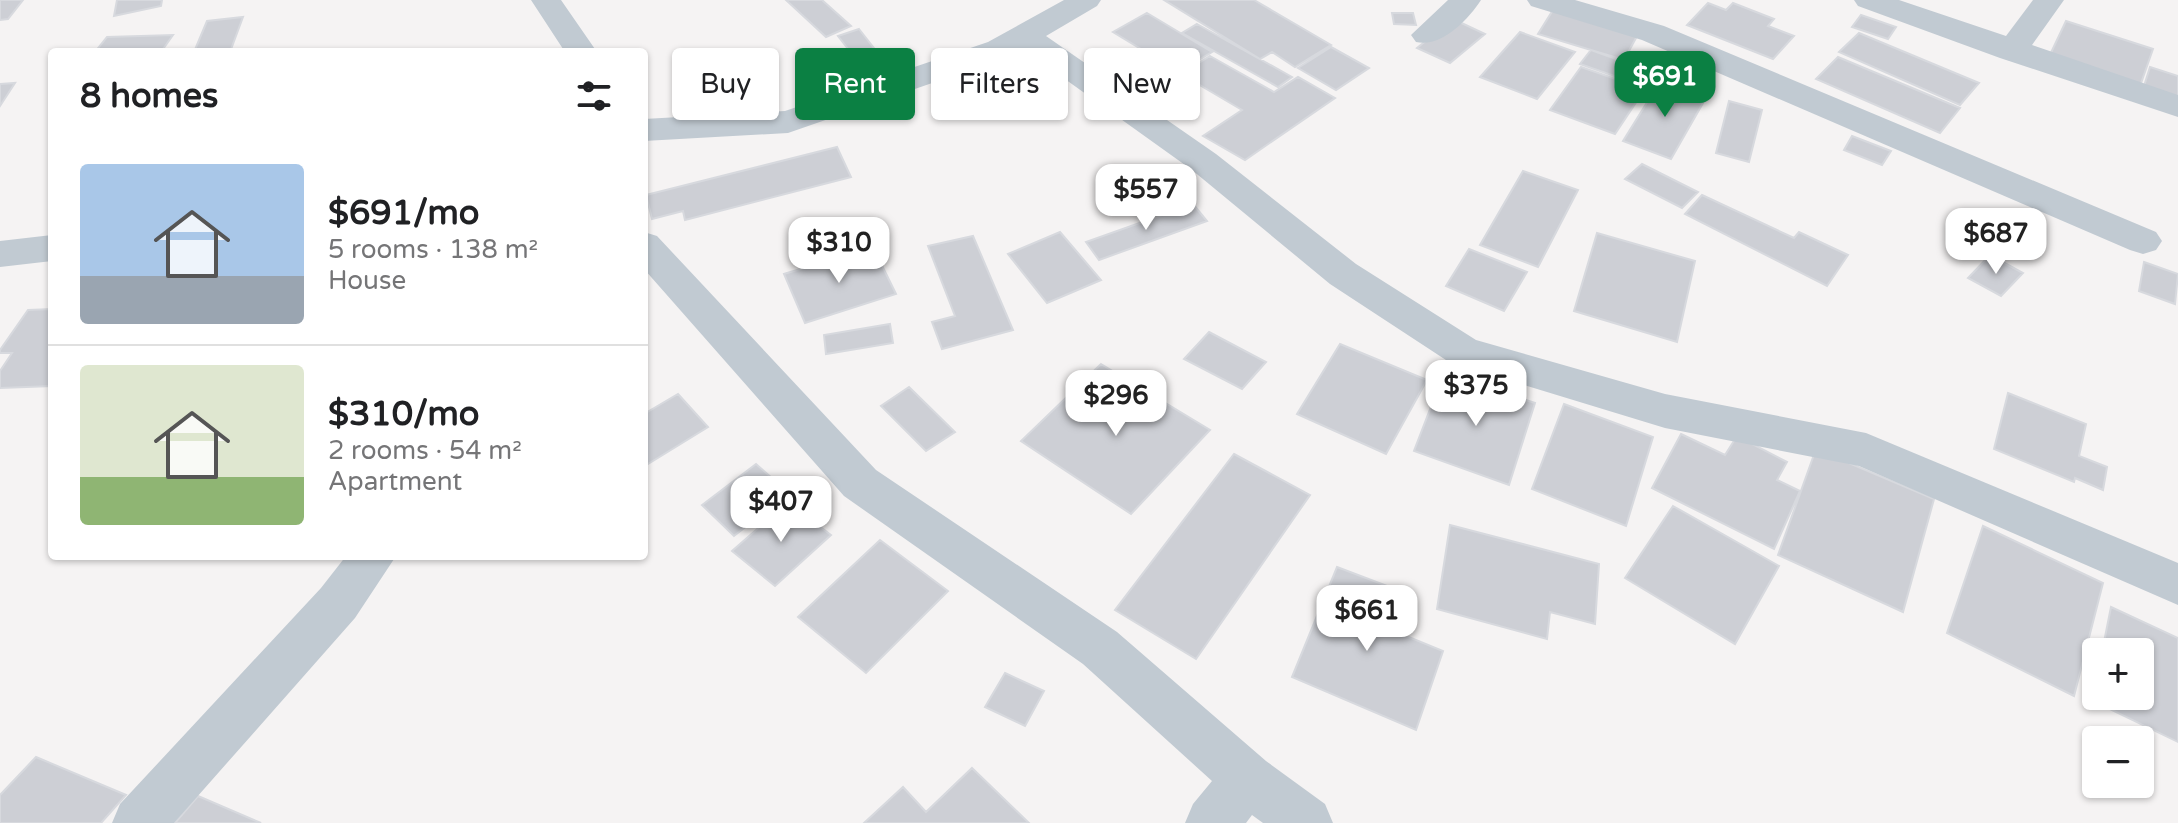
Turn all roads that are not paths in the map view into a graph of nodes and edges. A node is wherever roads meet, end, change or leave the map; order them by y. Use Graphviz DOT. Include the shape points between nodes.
graph roads {
  1 [pos="546,0"];
  2 [pos="1086,0"];
  3 [pos="1466,0"];
  4 [pos="1542,0"];
  5 [pos="1869,0"];
  6 [pos="2049,0"];
  7 [pos="1024,35"];
  8 [pos="1427,35"];
  9 [pos="578,48"];
  10 [pos="2011,51"];
  11 [pos="2178,106"];
  12 [pos="648,130"];
  13 [pos="2143,241"];
  14 [pos="48,248"];
  15 [pos="648,249"];
  16 [pos="0,254"];
  17 [pos="370,560"];
  18 [pos="2178,584"];
  19 [pos="1248,779"];
  20 [pos="139,823"];
  21 [pos="1212,823"];
  22 [pos="1306,823"];
  1 -- 9 [label="street"];
  2 -- 7 [label="street"];
  3 -- 8 [label="street"];
  4 -- 13 [label="street" via="1653,33"];
  5 -- 10 [label="street"];
  6 -- 10 [label="street"];
  7 -- 12 [label="street" via="999,49 788,122"];
  7 -- 18 [label="street" via="1204,162 1343,274 1463,351 1665,411 1866,450"];
  10 -- 11 [label="street"];
  14 -- 16 [label="street"];
  15 -- 19 [label="street" via="860,483 1100,648"];
  17 -- 20 [label="street" via="338,603"];
  19 -- 21 [label="street"];
  19 -- 22 [label="street"];
}
